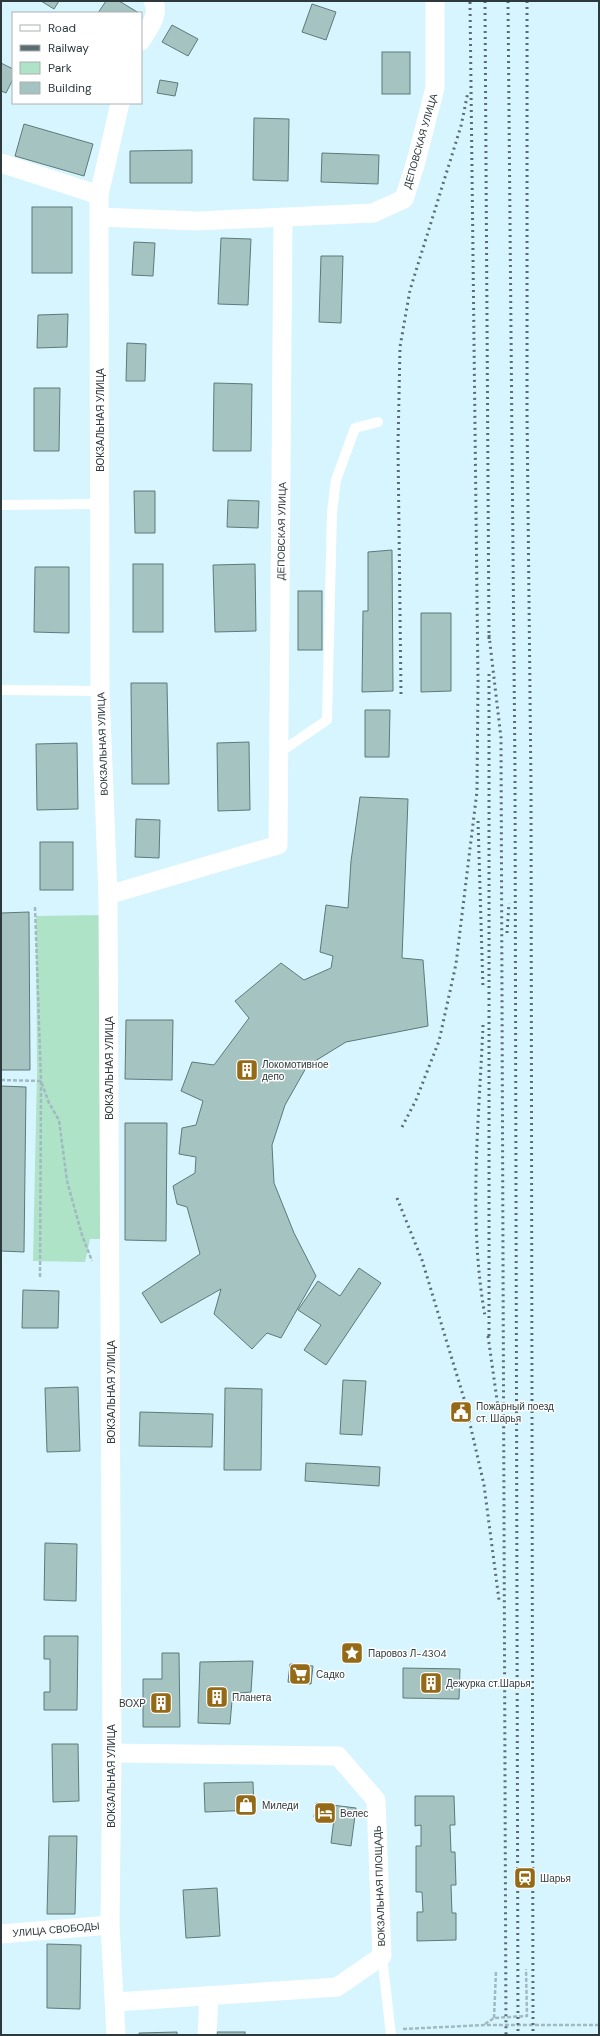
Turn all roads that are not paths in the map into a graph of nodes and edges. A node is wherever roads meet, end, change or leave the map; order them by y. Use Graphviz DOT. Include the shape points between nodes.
graph roads {
  1 [pos="153,1"];
  2 [pos="435,1"];
  3 [pos="142,39"];
  4 [pos="120,104"];
  5 [pos="1,163"];
  6 [pos="100,195"];
  7 [pos="99,217"];
  8 [pos="283,218"];
  9 [pos="378,422"];
  10 [pos="100,504"];
  11 [pos="1,505"];
  12 [pos="1,690"];
  13 [pos="100,692"];
  14 [pos="279,752"];
  15 [pos="108,895"];
  16 [pos="112,1753"];
  17 [pos="110,1925"];
  18 [pos="1,1934"];
  19 [pos="382,1956"];
  20 [pos="209,1996"];
  21 [pos="116,2002"];
  22 [pos="391,2032"];
  23 [pos="116,2035"];
  24 [pos="207,2035"];
  1 -- 3 [label="street" via="156,6 155,15"];
  2 -- 8 [label="street, ДЕПОВСКАЯ УЛИЦА" via="435,88 404,199 373,213"];
  4 -- 6 [label="street, ВОКЗАЛЬНАЯ УЛИЦА"];
  5 -- 6 [label="street"];
  6 -- 7 [label="street, ВОКЗАЛЬНАЯ УЛИЦА"];
  7 -- 8 [label="street" via="197,221"];
  7 -- 10 [label="street, ВОКЗАЛЬНАЯ УЛИЦА"];
  8 -- 14 [label="street, ДЕПОВСКАЯ УЛИЦА"];
  9 -- 14 [label="lane" via="355,428 336,480 332,512 326,720"];
  10 -- 11 [label="lane"];
  10 -- 13 [label="street, ВОКЗАЛЬНАЯ УЛИЦА"];
  12 -- 13 [label="lane"];
  13 -- 15 [label="street, ВОКЗАЛЬНАЯ УЛИЦА"];
  14 -- 15 [label="street, ДЕПОВСКАЯ УЛИЦА" via="278,845"];
  15 -- 16 [label="street, ВОКЗАЛЬНАЯ УЛИЦА"];
  16 -- 17 [label="street, ВОКЗАЛЬНАЯ УЛИЦА"];
  16 -- 19 [label="street, ВОКЗАЛЬНАЯ ПЛОЩАДЬ" via="338,1756 376,1800"];
  17 -- 18 [label="street, УЛИЦА СВОБОДЫ"];
  17 -- 21 [label="street, ВОКЗАЛЬНАЯ УЛИЦА"];
  19 -- 20 [label="street, ВОКЗАЛЬНАЯ ПЛОЩАДЬ" via="337,1987"];
  19 -- 22 [label="lane"];
  20 -- 21 [label="street, ВОКЗАЛЬНАЯ ПЛОЩАДЬ"];
  20 -- 24 [label="street"];
  21 -- 23 [label="street, ВОКЗАЛЬНАЯ УЛИЦА"];
}
